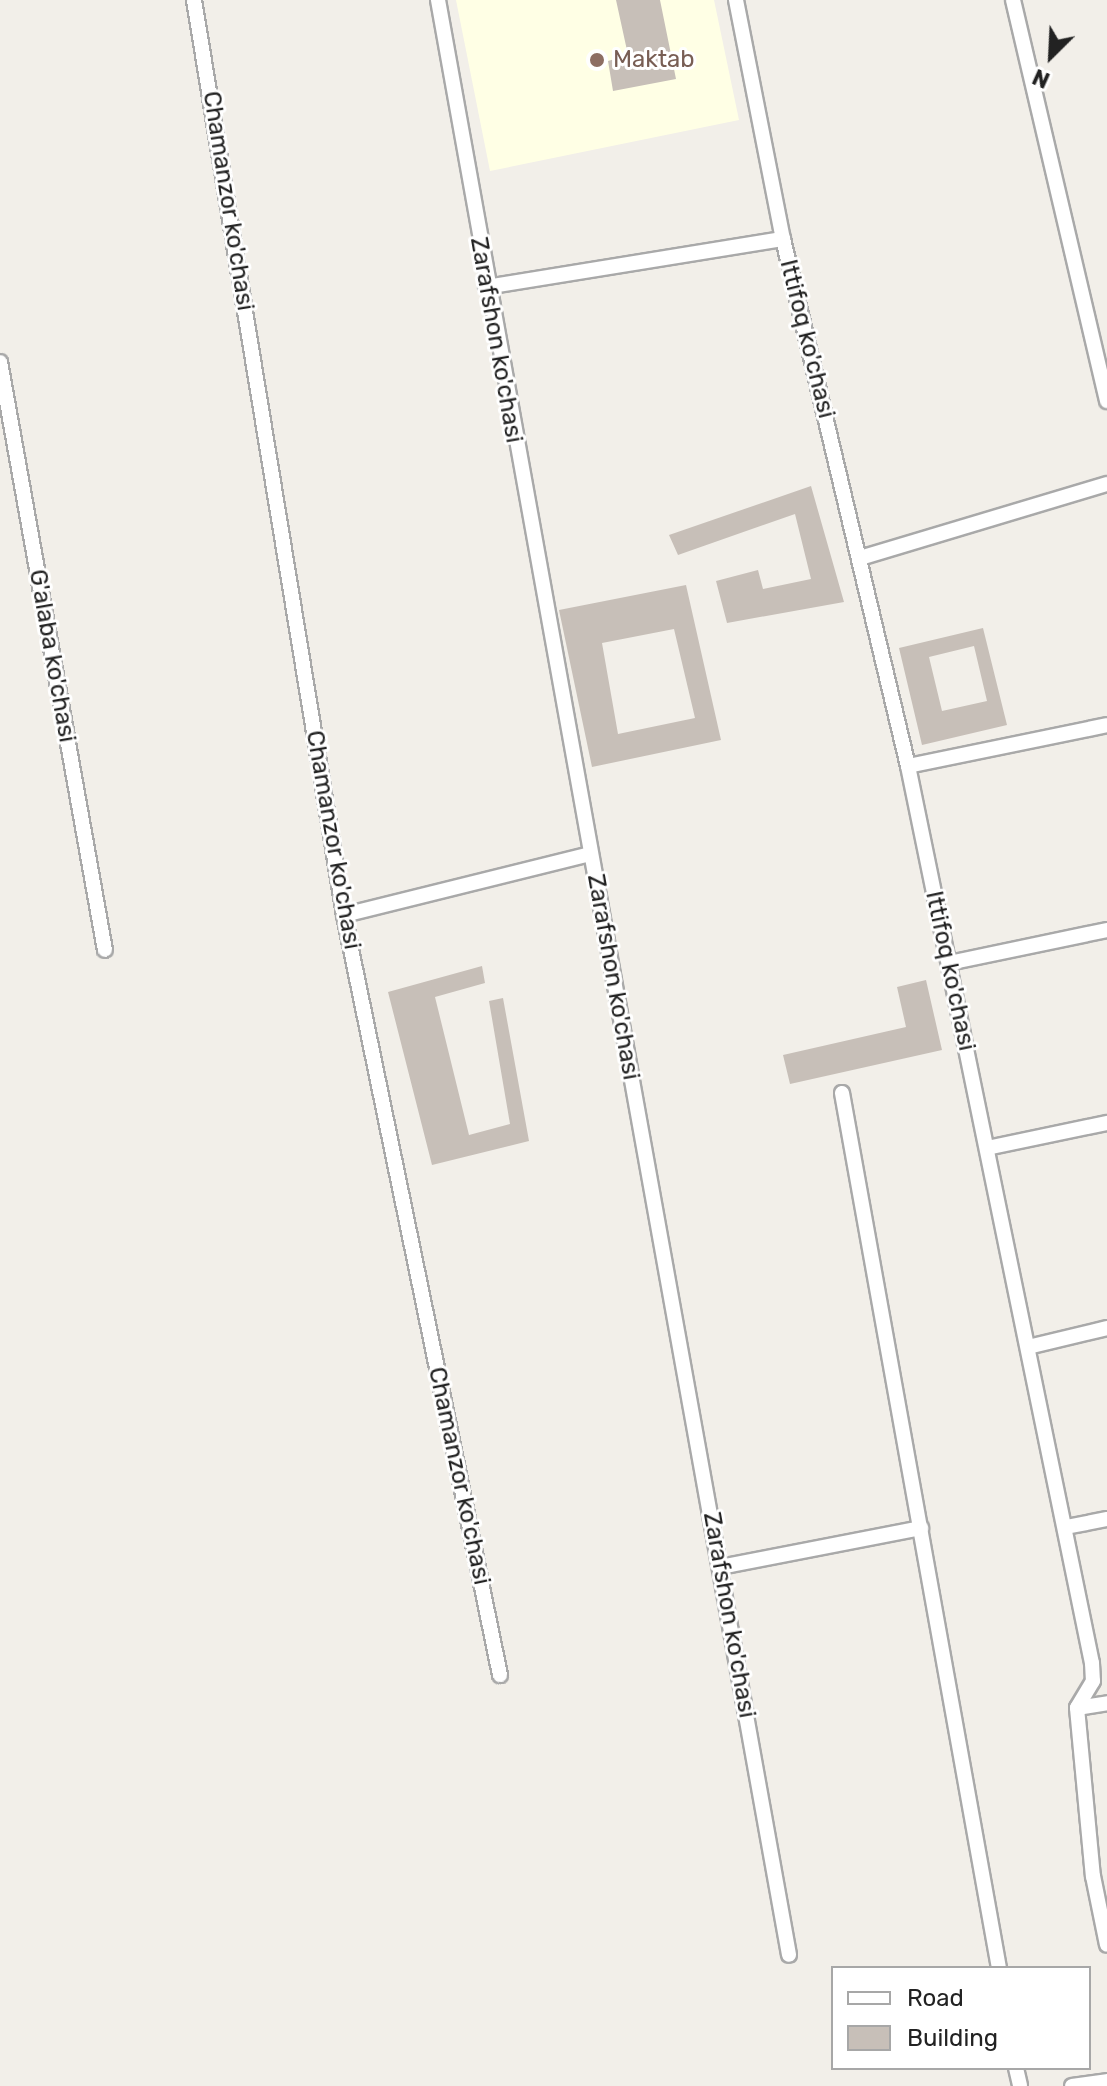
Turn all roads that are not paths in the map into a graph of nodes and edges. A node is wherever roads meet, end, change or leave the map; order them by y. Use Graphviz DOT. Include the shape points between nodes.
graph roads {
  1 [pos="194,0"];
  2 [pos="438,0"];
  3 [pos="736,0"];
  4 [pos="1013,0"];
  5 [pos="783,239"];
  6 [pos="486,287"];
  7 [pos="0,362"];
  8 [pos="1107,401"];
  9 [pos="1107,484"];
  10 [pos="860,558"];
  11 [pos="1107,725"];
  12 [pos="908,766"];
  13 [pos="591,854"];
  14 [pos="344,915"];
  15 [pos="1107,930"];
  16 [pos="105,950"];
  17 [pos="949,963"];
  18 [pos="842,1093"];
  19 [pos="1107,1123"];
  20 [pos="987,1148"];
  21 [pos="1107,1328"];
  22 [pos="1028,1347"];
  23 [pos="1107,1519"];
  24 [pos="1066,1527"];
  25 [pos="921,1528"];
  26 [pos="720,1567"];
  27 [pos="500,1675"];
  28 [pos="1107,1703"];
  29 [pos="1077,1708"];
  30 [pos="1100,1875"];
  31 [pos="1107,1945"];
  32 [pos="789,1955"];
  33 [pos="999,1966"];
  34 [pos="1107,2081"];
  35 [pos="1072,2086"];
  1 -- 14 [label="street, Chamanzor ko'chasi"];
  2 -- 6 [label="street, Zarafshon ko'chasi"];
  3 -- 5 [label="street, Ittifoq ko'chasi"];
  4 -- 8 [label="street"];
  5 -- 6 [label="street"];
  5 -- 10 [label="street, Ittifoq ko'chasi"];
  6 -- 13 [label="street, Zarafshon ko'chasi"];
  7 -- 16 [label="street, G'alaba ko'chasi"];
  9 -- 10 [label="street"];
  10 -- 12 [label="street, Ittifoq ko'chasi"];
  11 -- 12 [label="street"];
  12 -- 17 [label="street, Ittifoq ko'chasi"];
  13 -- 14 [label="street"];
  13 -- 26 [label="street, Zarafshon ko'chasi"];
  14 -- 27 [label="street, Chamanzor ko'chasi"];
  15 -- 17 [label="street"];
  17 -- 20 [label="street, Ittifoq ko'chasi"];
  18 -- 25 [label="street"];
  19 -- 20 [label="street"];
  20 -- 22 [label="street, Ittifoq ko'chasi"];
  21 -- 22 [label="street"];
  22 -- 24 [label="street, Ittifoq ko'chasi"];
  23 -- 24 [label="street"];
  24 -- 29 [label="street, Ittifoq ko'chasi" via="1092,1663 1093,1681"];
  25 -- 26 [label="street"];
  25 -- 33 [label="street"];
  26 -- 32 [label="street, Zarafshon ko'chasi"];
  28 -- 29 [label="street"];
  29 -- 30 [label="street, Ittifoq ko'chasi"];
  30 -- 31 [label="street, Ittifoq ko'chasi"];
  34 -- 35 [label="street"];
}
